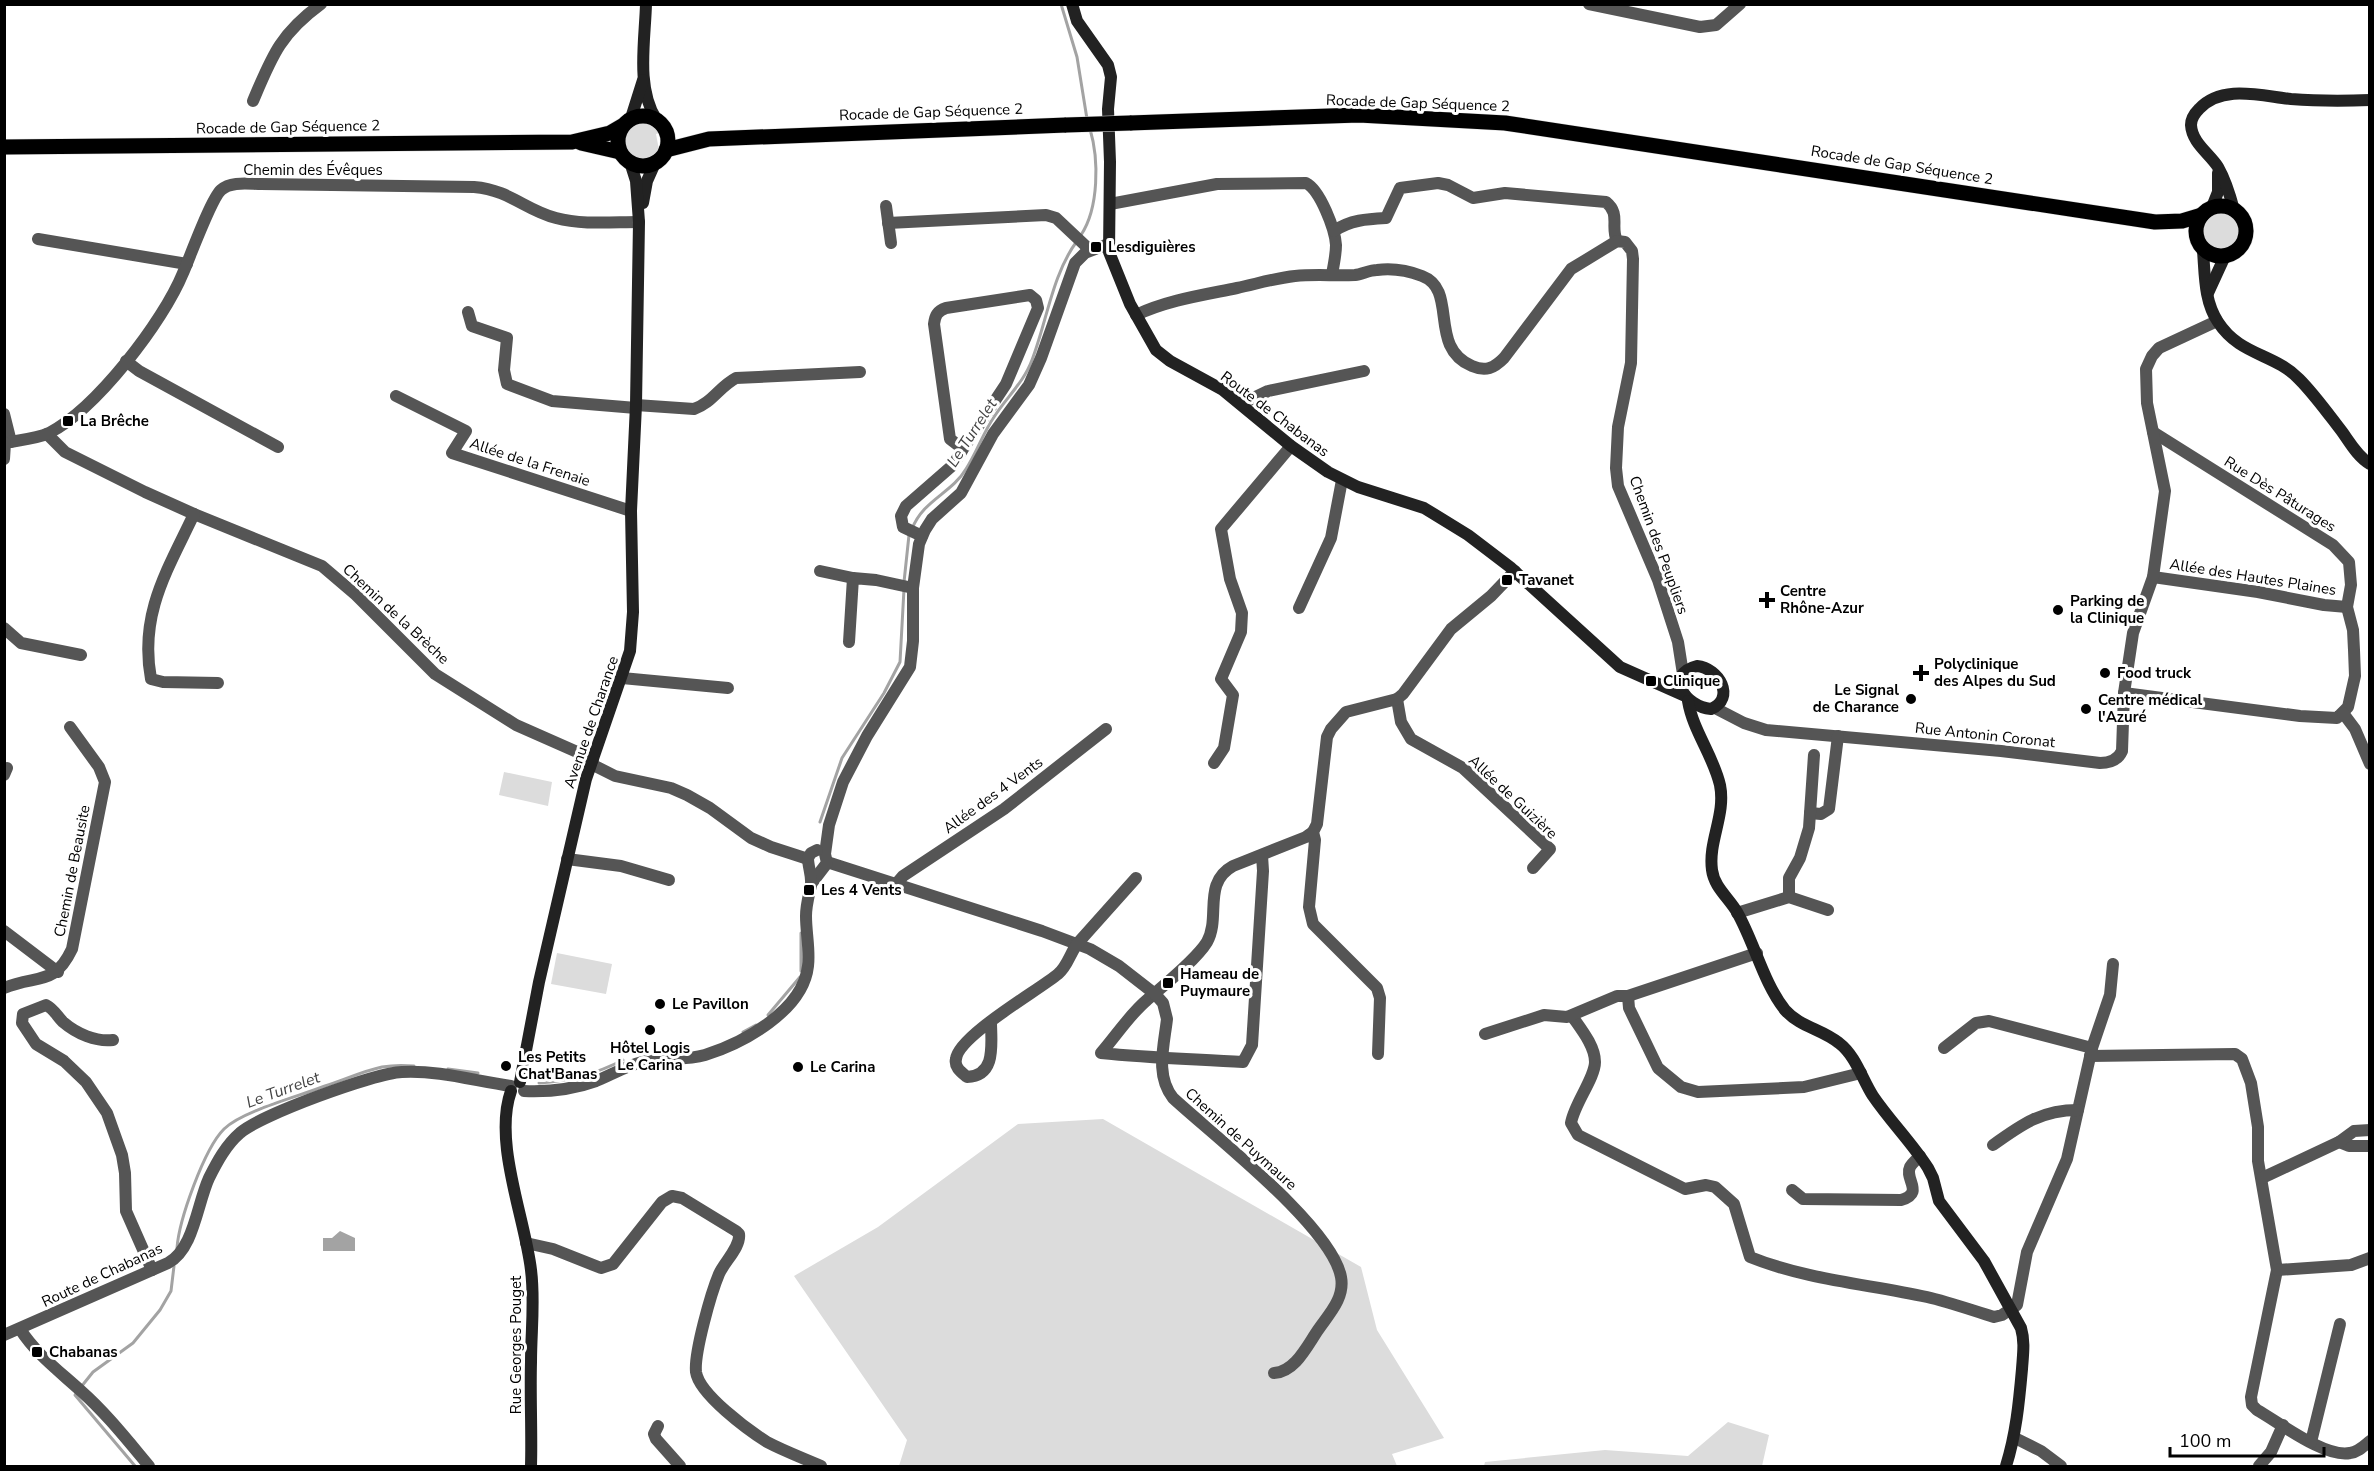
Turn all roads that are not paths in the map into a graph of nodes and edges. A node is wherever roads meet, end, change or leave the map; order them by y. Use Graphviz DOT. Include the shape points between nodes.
graph roads {
  1 [pos="321,4"];
  2 [pos="646,4"];
  3 [pos="1072,4"];
  4 [pos="1589,4"];
  5 [pos="1740,4"];
  6 [pos="644,79"];
  7 [pos="2370,100"];
  8 [pos="252,101"];
  9 [pos="626,122"];
  10 [pos="660,124"];
  11 [pos="709,139"];
  12 [pos="572,142"];
  13 [pos="4,147"];
  14 [pos="666,150"];
  15 [pos="625,157"];
  16 [pos="655,163"];
  17 [pos="2217,166"];
  18 [pos="1110,204"];
  19 [pos="886,206"];
  20 [pos="2234,210"];
  21 [pos="2207,211"];
  22 [pos="639,222"];
  23 [pos="2155,222"];
  24 [pos="888,223"];
  25 [pos="1334,231"];
  26 [pos="38,239"];
  27 [pos="1082,242"];
  28 [pos="891,243"];
  29 [pos="1623,243"];
  30 [pos="1108,244"];
  31 [pos="2200,246"];
  32 [pos="2225,256"];
  33 [pos="187,264"];
  34 [pos="1332,274"];
  35 [pos="2207,294"];
  36 [pos="468,312"];
  37 [pos="1136,315"];
  38 [pos="2217,321"];
  39 [pos="126,361"];
  40 [pos="1365,371"];
  41 [pos="860,372"];
  42 [pos="396,396"];
  43 [pos="1241,404"];
  44 [pos="636,406"];
  45 [pos="4,414"];
  46 [pos="2153,432"];
  47 [pos="46,434"];
  48 [pos="7,442"];
  49 [pos="1291,446"];
  50 [pos="279,447"];
  51 [pos="963,449"];
  52 [pos="4,459"];
  53 [pos="2370,464"];
  54 [pos="1342,480"];
  55 [pos="631,511"];
  56 [pos="194,514"];
  57 [pos="920,535"];
  58 [pos="820,571"];
  59 [pos="1515,571"];
  60 [pos="2153,577"];
  61 [pos="853,578"];
  62 [pos="907,587"];
  63 [pos="2348,607"];
  64 [pos="1299,608"];
  65 [pos="4,628"];
  66 [pos="849,642"];
  67 [pos="1678,642"];
  68 [pos="81,655"];
  69 [pos="1701,667"];
  70 [pos="1682,676"];
  71 [pos="622,678"];
  72 [pos="1651,681"];
  73 [pos="218,682"];
  74 [pos="728,688"];
  75 [pos="2124,693"];
  76 [pos="1724,694"];
  77 [pos="1685,698"];
  78 [pos="1397,699"];
  79 [pos="1711,708"];
  80 [pos="2343,713"];
  81 [pos="1744,723"];
  82 [pos="70,727"];
  83 [pos="1106,729"];
  84 [pos="1698,732"];
  85 [pos="1838,736"];
  86 [pos="1814,755"];
  87 [pos="592,761"];
  88 [pos="1214,763"];
  89 [pos="2370,764"];
  90 [pos="1810,813"];
  91 [pos="1313,832"];
  92 [pos="1262,855"];
  93 [pos="567,859"];
  94 [pos="818,860"];
  95 [pos="1533,868"];
  96 [pos="1136,878"];
  97 [pos="669,880"];
  98 [pos="897,884"];
  99 [pos="1789,897"];
  100 [pos="1828,910"];
  101 [pos="1737,913"];
  102 [pos="4,932"];
  103 [pos="1077,944"];
  104 [pos="1757,953"];
  105 [pos="2113,964"];
  106 [pos="58,972"];
  107 [pos="4,988"];
  108 [pos="1155,994"];
  109 [pos="1628,996"];
  110 [pos="1572,1016"];
  111 [pos="992,1022"];
  112 [pos="1485,1034"];
  113 [pos="114,1040"];
  114 [pos="1944,1048"];
  115 [pos="2091,1052"];
  116 [pos="1378,1054"];
  117 [pos="1162,1058"];
  118 [pos="1861,1073"];
  119 [pos="517,1089"];
  120 [pos="2079,1110"];
  121 [pos="2370,1130"];
  122 [pos="2339,1142"];
  123 [pos="1993,1145"];
  124 [pos="2370,1146"];
  125 [pos="1920,1156"];
  126 [pos="2262,1178"];
  127 [pos="1792,1190"];
  128 [pos="526,1243"];
  129 [pos="2370,1258"];
  130 [pos="152,1270"];
  131 [pos="2277,1270"];
  132 [pos="2012,1310"];
  133 [pos="2340,1324"];
  134 [pos="10,1331"];
  135 [pos="1274,1373"];
  136 [pos="2283,1425"];
  137 [pos="658,1426"];
  138 [pos="2014,1438"];
  139 [pos="2370,1441"];
  140 [pos="2311,1442"];
  141 [pos="149,1467"];
  142 [pos="531,1467"];
  143 [pos="680,1467"];
  144 [pos="821,1467"];
  145 [pos="2006,1467"];
  146 [pos="2061,1467"];
  147 [pos="2259,1467"];
  1 -- 8 [label="street" via="285,36"];
  2 -- 6 [label="street"];
  3 -- 18 [label="street, Route de Chabanas" via="1077,21 1108,64 1111,77"];
  4 -- 5 [label="street" via="1700,27 1716,25"];
  6 -- 9 [label="street"];
  6 -- 10 [label="street" via="651,111"];
  7 -- 17 [label="street" via="2228,94 2210,100 2194,115 2191,127 2196,141"];
  9 -- 10 [label="main road" via="644,116"];
  9 -- 12 [label="main road, Rocade de Gap Séquence 2" via="610,133"];
  9 -- 15 [label="main road" via="618,139"];
  10 -- 11 [label="main road, Rocade de Gap Séquence 2"];
  10 -- 14 [label="main road" via="668,142"];
  11 -- 14 [label="main road, Rocade de Gap Séquence 2"];
  11 -- 23 [label="main road, Rocade de Gap Séquence 2, bridge" via="1359,116 1504,123"];
  12 -- 13 [label="main road, Rocade de Gap Séquence 2"];
  12 -- 15 [label="main road, Rocade de Gap Séquence 2"];
  14 -- 16 [label="main road"];
  15 -- 16 [label="main road" via="642,166"];
  15 -- 22 [label="street, Avenue de Charance" via="636,181"];
  16 -- 22 [label="street, Avenue de Charance" via="647,181"];
  17 -- 20 [label="street"];
  17 -- 21 [label="street" via="2218,192"];
  18 -- 25 [label="street" via="1217,184 1306,183 1317,193"];
  18 -- 30 [label="street, Route de Chabanas"];
  19 -- 24 [label="street"];
  20 -- 21 [label="main road" via="2223,206"];
  20 -- 32 [label="main road" via="2247,224 2246,238 2239,250"];
  21 -- 23 [label="main road, Rocade de Gap Séquence 2" via="2182,221"];
  21 -- 31 [label="main road" via="2196,228"];
  22 -- 33 [label="street, Chemin des Évêques" via="554,218 490,188 239,184 228,186 214,198"];
  22 -- 44 [label="street, Avenue de Charance"];
  23 -- 31 [label="main road, Rocade de Gap Séquence 2"];
  24 -- 27 [label="street" via="1046,215 1056,218"];
  24 -- 28 [label="street"];
  25 -- 29 [label="street, Chemin des Peupliers" via="1344,224 1386,218 1400,188 1438,183 1473,198 1505,193 1606,202 1616,216 1615,236"];
  25 -- 34 [label="street"];
  26 -- 33 [label="street"];
  27 -- 30 [label="street"];
  27 -- 57 [label="street, Route de Chabanas" via="1029,385 993,434 961,493"];
  29 -- 34 [label="street" via="1571,269 1504,358 1486,370 1466,363 1450,348 1440,297 1434,284 1424,277 1400,270"];
  29 -- 67 [label="street, Chemin des Peupliers" via="1633,260 1631,363 1618,427 1618,486 1658,580"];
  30 -- 37 [label="street, Route de Chabanas" via="1120,285"];
  31 -- 32 [label="main road"];
  31 -- 35 [label="street"];
  32 -- 35 [label="street"];
  33 -- 39 [label="street, Chemin des Évêques" via="163,312"];
  34 -- 37 [label="street" via="1294,276 1183,299"];
  35 -- 38 [label="street"];
  36 -- 44 [label="street" via="472,326 507,338 507,384 552,401"];
  37 -- 43 [label="street, Route de Chabanas" via="1156,350"];
  38 -- 46 [label="street" via="2166,343 2148,362 2145,385"];
  38 -- 53 [label="street" via="2237,343 2283,365 2299,379"];
  39 -- 47 [label="street, Chemin des Évêques" via="83,408"];
  39 -- 50 [label="street"];
  40 -- 43 [label="street" via="1269,391"];
  41 -- 44 [label="street" via="736,378 694,409"];
  42 -- 55 [label="street, Allée de la Frenaie" via="466,431 452,453"];
  43 -- 49 [label="street, Route de Chabanas"];
  44 -- 55 [label="street, Avenue de Charance"];
  45 -- 48 [label="street"];
  46 -- 60 [label="street" via="2165,490"];
  46 -- 63 [label="street, Rue Dès Pâturages" via="2333,545 2349,562"];
  47 -- 48 [label="street, Chemin des Évêques"];
  47 -- 56 [label="street, Chemin de la Brèche" via="65,452"];
  48 -- 52 [label="street"];
  49 -- 54 [label="street, Route de Chabanas"];
  49 -- 88 [label="street" via="1221,529 1230,579 1242,612 1241,632 1221,679 1233,695 1224,748"];
  51 -- 51 [label="street" via="1006,384 1038,308 1030,295 946,308 935,316 950,439"];
  51 -- 57 [label="street" via="952,465 906,506 901,522"];
  54 -- 59 [label="street, Route de Chabanas" via="1424,508"];
  54 -- 64 [label="street" via="1331,538"];
  55 -- 71 [label="street, Avenue de Charance" via="633,612 630,651"];
  56 -- 73 [label="street" via="156,593 150,622 151,680"];
  56 -- 87 [label="street, Chemin de la Brèche" via="322,566 435,674 516,725"];
  57 -- 62 [label="street, Route de Chabanas"];
  58 -- 61 [label="street"];
  59 -- 72 [label="street, Route de Chabanas" via="1620,667"];
  59 -- 78 [label="street" via="1450,629"];
  60 -- 63 [label="street, Allée des Hautes Plaines"];
  60 -- 75 [label="street" via="2133,633"];
  61 -- 62 [label="street"];
  61 -- 66 [label="street"];
  62 -- 94 [label="street, Route de Chabanas" via="914,641 910,667 852,761"];
  63 -- 80 [label="street, Rue Dès Pâturages" via="2355,676"];
  65 -- 68 [label="street" via="21,643"];
  67 -- 69 [label="street, Chemin des Peupliers"];
  67 -- 70 [label="street, Chemin des Peupliers"];
  69 -- 70 [label="street" via="1693,667"];
  69 -- 76 [label="street" via="1717,677"];
  70 -- 72 [label="street"];
  70 -- 77 [label="street"];
  71 -- 74 [label="street"];
  71 -- 87 [label="street, Avenue de Charance"];
  72 -- 77 [label="street, Route de Chabanas"];
  75 -- 80 [label="street" via="2300,716 2337,718"];
  75 -- 85 [label="street, Rue Antonin Coronat" via="2122,751 2115,760 2100,764"];
  76 -- 79 [label="street" via="1721,702"];
  76 -- 81 [label="street"];
  77 -- 79 [label="street"];
  77 -- 84 [label="street"];
  78 -- 91 [label="street" via="1346,712 1331,729"];
  78 -- 95 [label="street, Allée de Guizière" via="1401,722 1412,738 1463,768 1550,849"];
  79 -- 81 [label="street, Rue Antonin Coronat"];
  79 -- 84 [label="street" via="1702,718"];
  80 -- 89 [label="street" via="2355,729"];
  81 -- 85 [label="street, Rue Antonin Coronat" via="1766,730"];
  82 -- 106 [label="street, Chemin de Beausite" via="105,782 72,949"];
  83 -- 98 [label="street, Allée des 4 Vents" via="1004,809 903,876"];
  84 -- 101 [label="street" via="1721,792 1712,870"];
  85 -- 90 [label="street" via="1829,809 1821,814"];
  86 -- 90 [label="street"];
  87 -- 93 [label="street, Avenue de Charance"];
  87 -- 94 [label="street, Chemin de la Brèche" via="615,776 687,795 751,838"];
  90 -- 99 [label="street" via="1800,858 1789,878"];
  91 -- 92 [label="street"];
  91 -- 116 [label="street" via="1310,916 1313,924 1377,988"];
  92 -- 108 [label="street" via="1224,871 1215,888 1207,942"];
  92 -- 117 [label="street" via="1252,1045 1243,1062"];
  93 -- 97 [label="street" via="621,866"];
  93 -- 119 [label="street, Avenue de Charance"];
  94 -- 98 [label="street"];
  94 -- 119 [label="street, Route de Chabanas" via="807,905 806,976 787,1005 766,1026 703,1056 649,1060 593,1082 549,1090"];
  96 -- 103 [label="street"];
  98 -- 103 [label="street"];
  99 -- 100 [label="street"];
  99 -- 101 [label="street"];
  101 -- 104 [label="street"];
  102 -- 106 [label="street"];
  103 -- 108 [label="street" via="1105,956"];
  103 -- 111 [label="street" via="1066,967"];
  104 -- 109 [label="street"];
  104 -- 118 [label="street" via="1784,1009 1838,1042"];
  105 -- 115 [label="street" via="2110,995"];
  106 -- 107 [label="street"];
  108 -- 117 [label="street, Chemin de Puymaure" via="1166,1012"];
  108 -- 117 [label="street" via="1101,1053"];
  109 -- 110 [label="street" via="1617,996"];
  109 -- 118 [label="street" via="1629,1008 1658,1068 1681,1087 1698,1092 1804,1087"];
  110 -- 112 [label="street" via="1544,1015"];
  110 -- 132 [label="street" via="1595,1064 1573,1112 1572,1128 1578,1135 1685,1189 1715,1187 1734,1204 1750,1257 1849,1284 1927,1297 1994,1317"];
  113 -- 130 [label="street" via="84,1035 46,1005 23,1014 22,1023 36,1044 75,1070 107,1113 122,1155 126,1211"];
  114 -- 115 [label="street" via="1976,1023 1989,1021"];
  115 -- 120 [label="street"];
  115 -- 126 [label="street" via="2239,1056 2251,1083"];
  117 -- 135 [label="street, Chemin de Puymaure" via="1163,1082 1173,1098 1296,1210 1338,1267 1338,1301 1297,1360 1286,1370"];
  118 -- 125 [label="street" via="1882,1108"];
  119 -- 128 [label="street, Rue Georges Pouget" via="506,1118 507,1147"];
  119 -- 130 [label="street, Route de Chabanas" via="439,1074 400,1072 264,1118 240,1133 222,1155 183,1250"];
  120 -- 123 [label="street" via="2056,1110 2019,1126"];
  120 -- 132 [label="street" via="2067,1159 2027,1252 2017,1305"];
  121 -- 122 [label="street" via="2354,1131"];
  122 -- 124 [label="street"];
  122 -- 126 [label="street"];
  125 -- 127 [label="street" via="1910,1166 1911,1194 1900,1200 1803,1199"];
  125 -- 132 [label="street" via="1934,1178 1939,1201 1984,1261"];
  126 -- 131 [label="street"];
  128 -- 142 [label="street, Rue Georges Pouget" via="533,1301"];
  128 -- 144 [label="street" via="607,1267 662,1202 676,1196 740,1234 712,1295 696,1372 702,1388 719,1406 767,1441"];
  129 -- 131 [label="street" via="2351,1265"];
  130 -- 134 [label="street, Route de Chabanas"];
  131 -- 136 [label="street" via="2251,1397 2257,1410"];
  132 -- 138 [label="street" via="2025,1340"];
  133 -- 140 [label="street"];
  134 -- 141 [label="street" via="79,1389"];
  136 -- 140 [label="street"];
  136 -- 147 [label="street"];
  137 -- 143 [label="street" via="656,1439"];
  138 -- 145 [label="street"];
  138 -- 146 [label="street" via="2041,1451"];
  139 -- 140 [label="street" via="2356,1452 2339,1454"];
}
